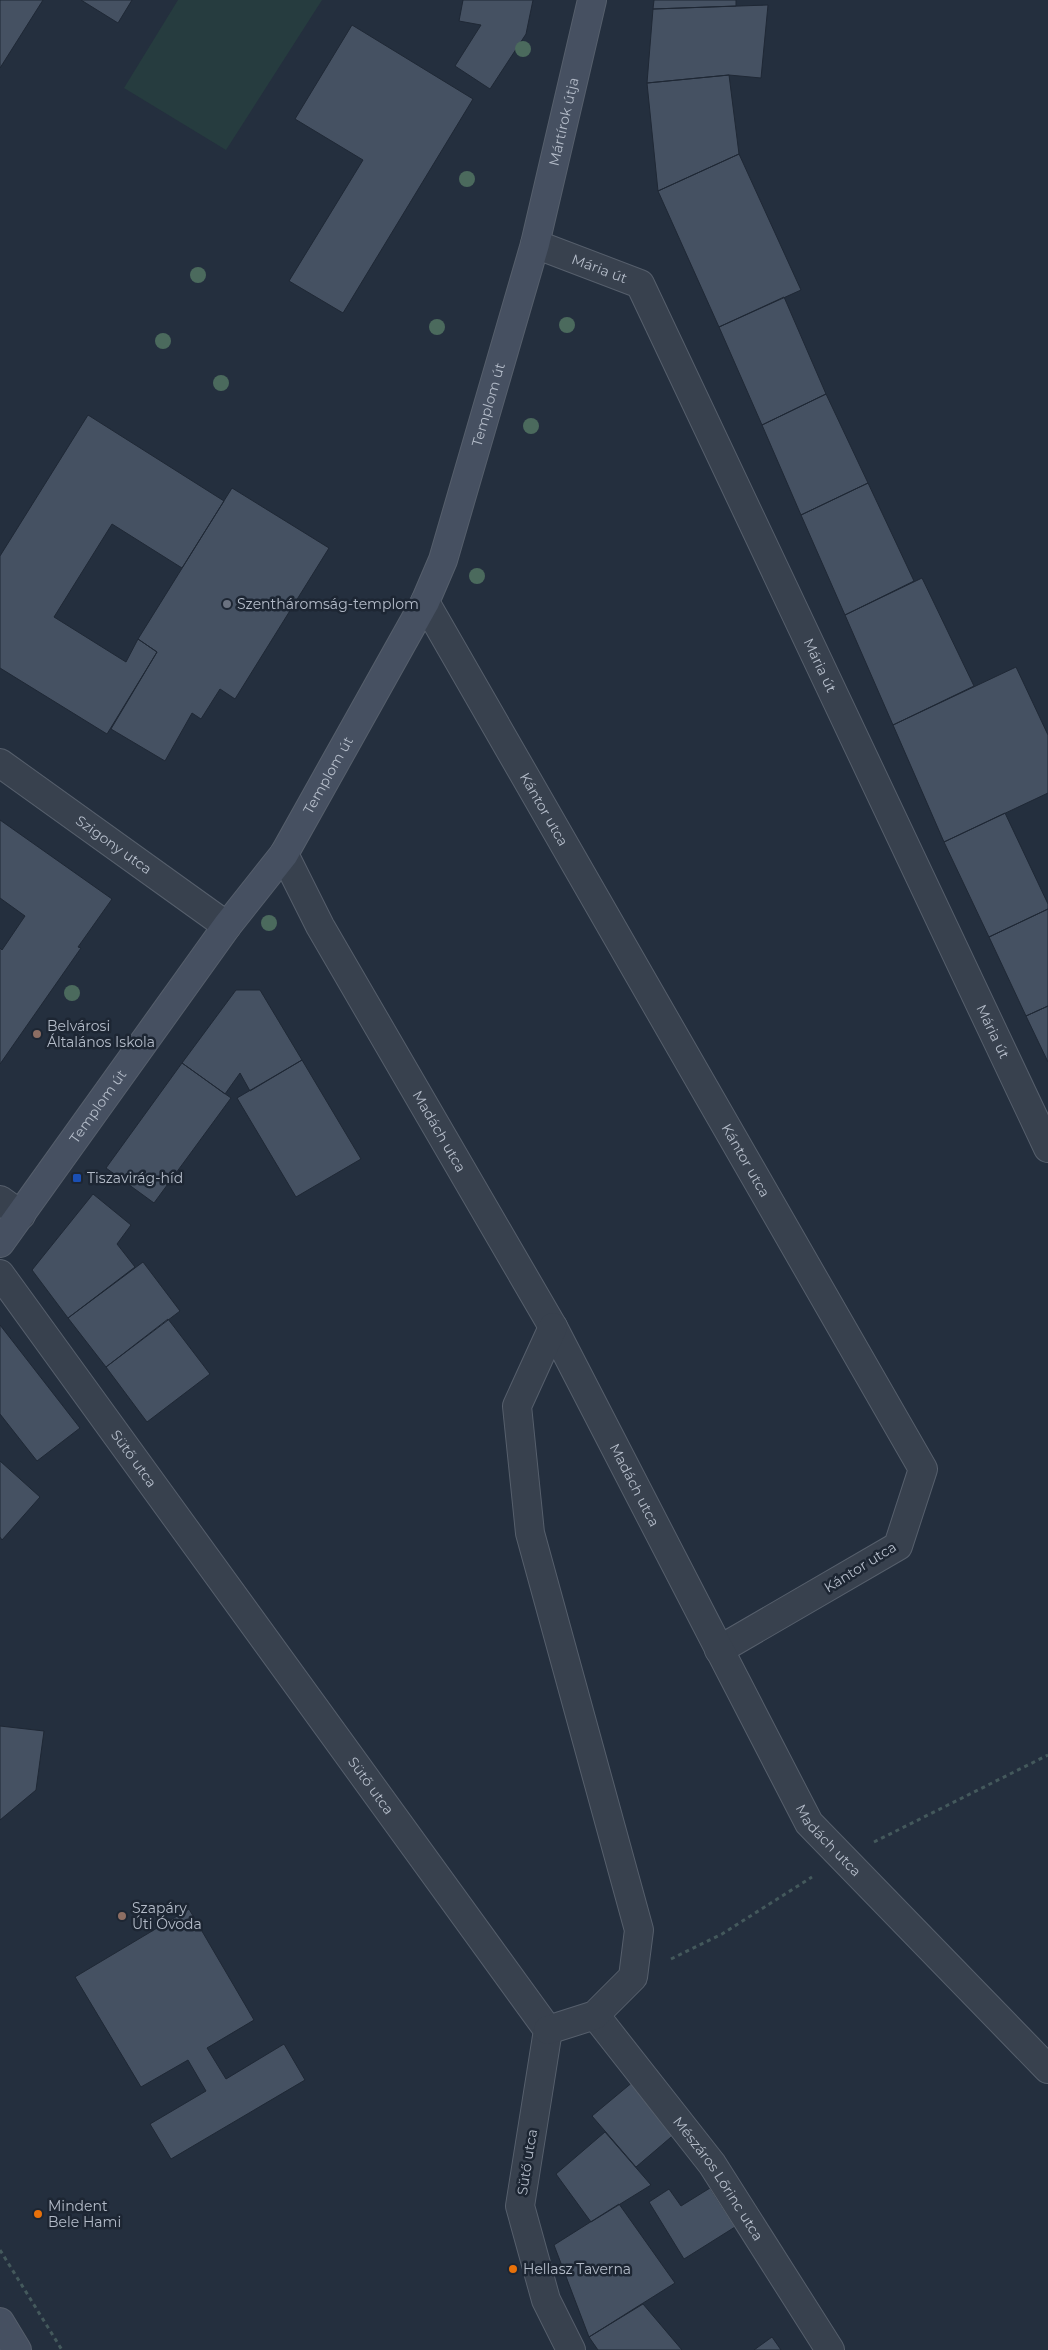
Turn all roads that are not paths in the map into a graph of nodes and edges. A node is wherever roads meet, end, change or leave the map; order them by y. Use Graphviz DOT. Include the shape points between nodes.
graph roads {
  1 [pos="592,0"];
  2 [pos="536,244"];
  3 [pos="425,602"];
  4 [pos="0,764"];
  5 [pos="284,854"];
  6 [pos="227,926"];
  7 [pos="1048,1148"];
  8 [pos="10,1207"];
  9 [pos="0,1243"];
  10 [pos="0,1274"];
  11 [pos="553,1327"];
  12 [pos="720,1650"];
  13 [pos="595,2015"];
  14 [pos="548,2030"];
  15 [pos="1048,2069"];
  16 [pos="0,2322"];
  17 [pos="17,2350"];
  18 [pos="571,2350"];
  19 [pos="830,2350"];
  1 -- 2 [label="street, Mártírok útja"];
  2 -- 3 [label="street, Templom út" via="443,560"];
  2 -- 7 [label="street, Mária út" via="640,284"];
  3 -- 5 [label="street, Templom út"];
  3 -- 12 [label="street, Kántor utca" via="923,1470 898,1546"];
  4 -- 6 [label="street, Szigony utca"];
  5 -- 6 [label="street, Templom út"];
  5 -- 11 [label="street, Madách utca" via="320,926"];
  6 -- 8 [label="street, Templom út"];
  8 -- 9 [label="street, Templom út"];
  10 -- 14 [label="street, Sütő utca"];
  11 -- 12 [label="street, Madách utca"];
  11 -- 13 [label="street" via="517,1406 530,1533 639,1930 632,1977"];
  12 -- 15 [label="street, Madách utca" via="809,1823"];
  13 -- 14 [label="street"];
  13 -- 19 [label="street, Mészáros Lőrinc utca" via="712,2164"];
  14 -- 18 [label="street, Sütő utca" via="520,2206 546,2300"];
  16 -- 17 [label="street"];
}
